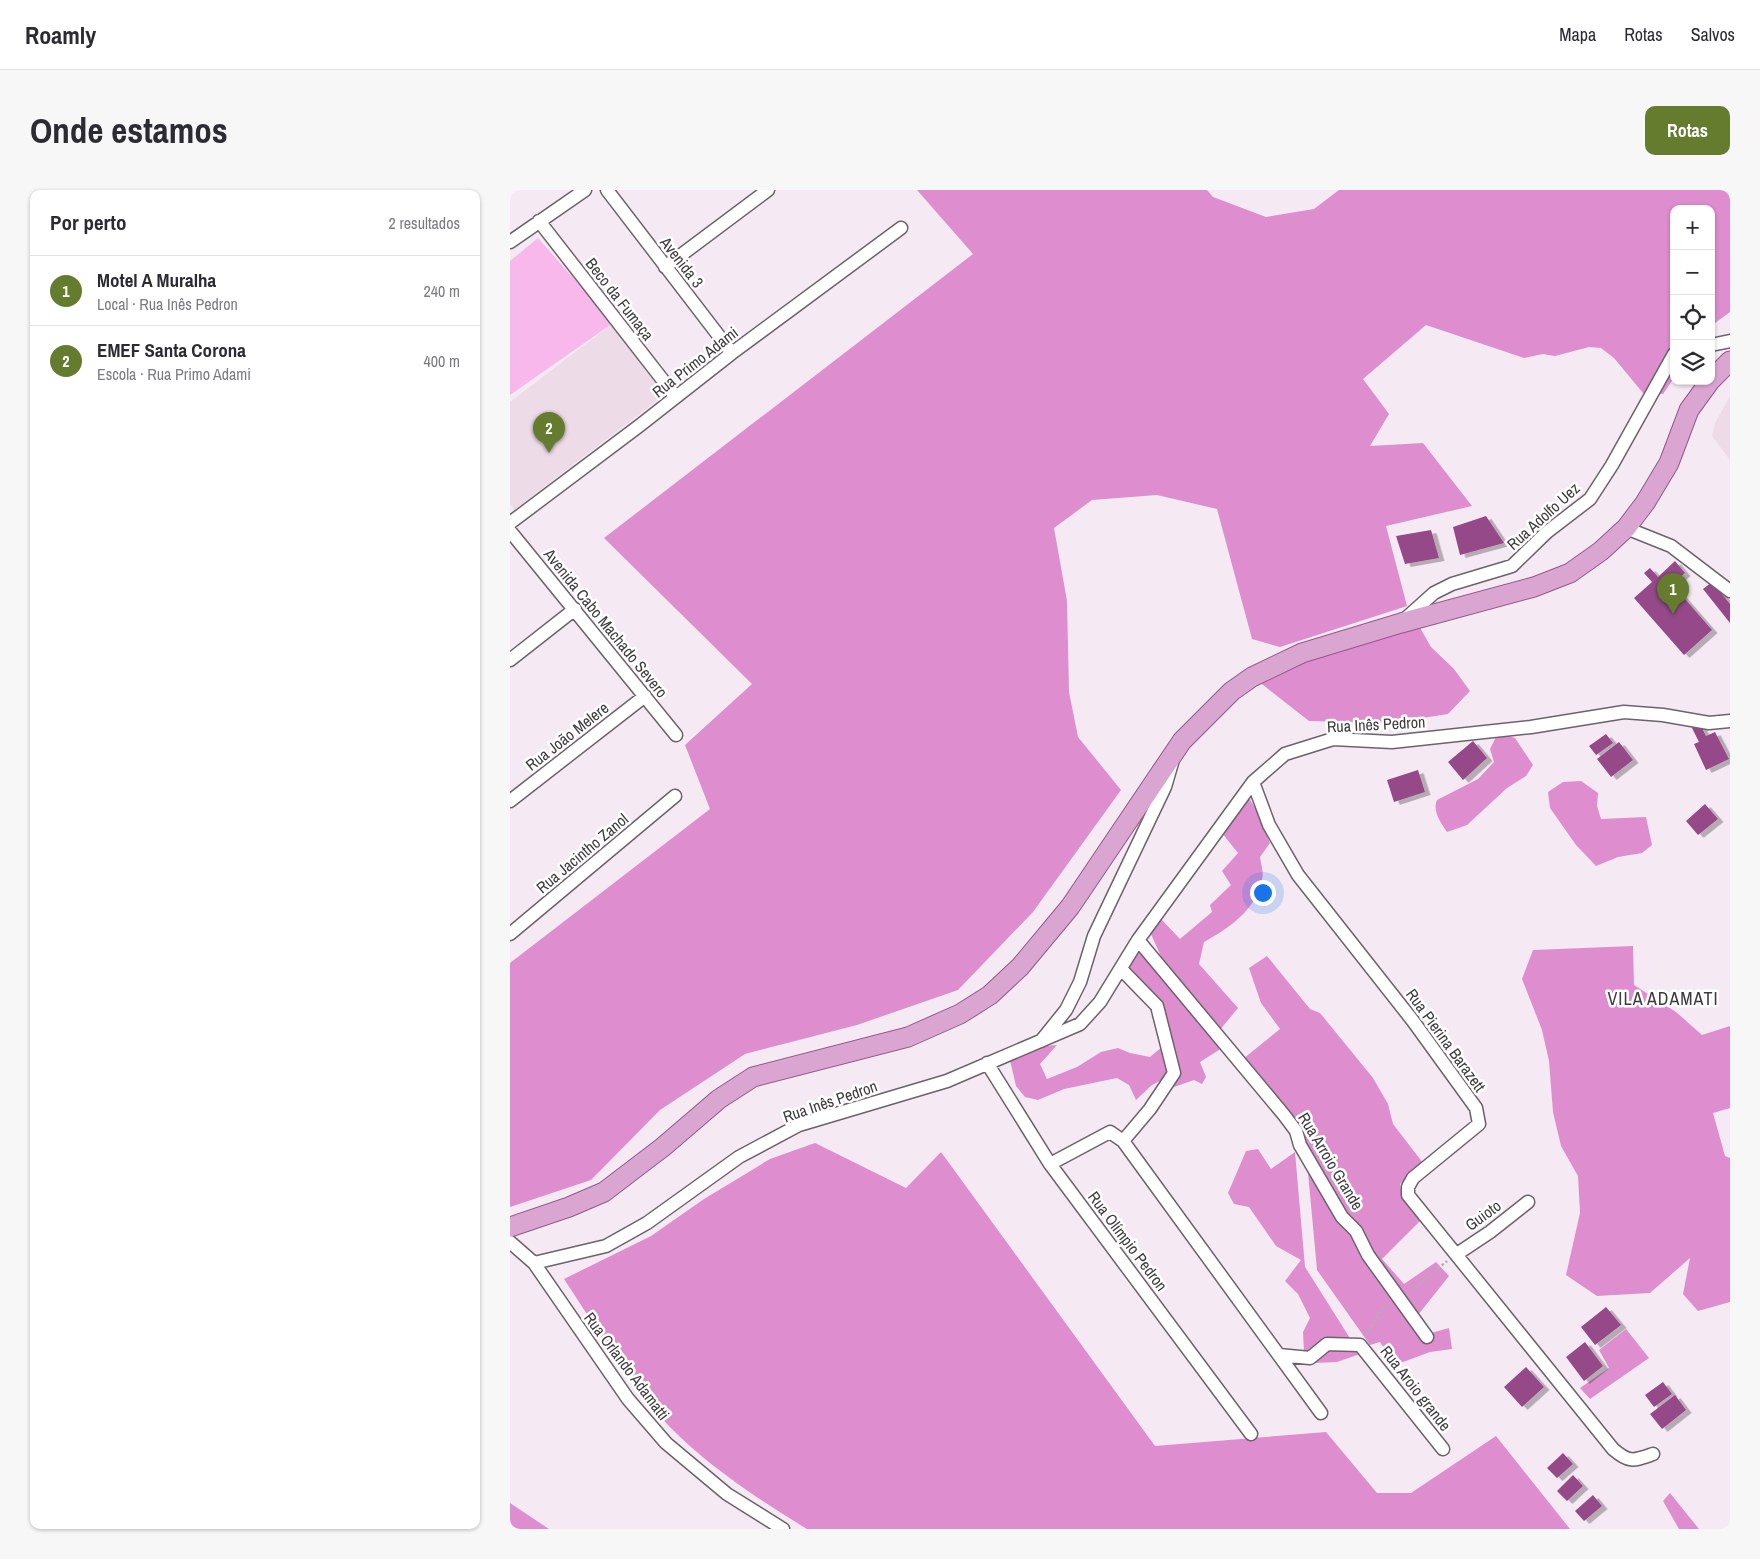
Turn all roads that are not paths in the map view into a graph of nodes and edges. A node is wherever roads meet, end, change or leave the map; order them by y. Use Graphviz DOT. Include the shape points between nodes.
graph roads {
  1 [pos="585,190"];
  2 [pos="607,190"];
  3 [pos="768,190"];
  4 [pos="539,221"];
  5 [pos="902,228"];
  6 [pos="510,242"];
  7 [pos="665,267"];
  8 [pos="1730,341"];
  9 [pos="1715,344"];
  10 [pos="732,352"];
  11 [pos="1670,361"];
  12 [pos="1730,361"];
  13 [pos="1715,375"];
  14 [pos="1706,385"];
  15 [pos="676,397"];
  16 [pos="510,523"];
  17 [pos="1626,528"];
  18 [pos="510,531"];
  19 [pos="1730,591"];
  20 [pos="575,609"];
  21 [pos="1401,623"];
  22 [pos="510,660"];
  23 [pos="644,696"];
  24 [pos="1730,720"];
  25 [pos="676,735"];
  26 [pos="1177,749"];
  27 [pos="1253,782"];
  28 [pos="675,796"];
  29 [pos="510,801"];
  30 [pos="510,934"];
  31 [pos="1138,940"];
  32 [pos="1121,969"];
  33 [pos="1041,1041"];
  34 [pos="987,1062"];
  35 [pos="1123,1141"];
  36 [pos="1050,1164"];
  37 [pos="1528,1202"];
  38 [pos="510,1227"];
  39 [pos="510,1242"];
  40 [pos="1457,1254"];
  41 [pos="534,1264"];
  42 [pos="1427,1337"];
  43 [pos="1279,1355"];
  44 [pos="1321,1413"];
  45 [pos="1251,1434"];
  46 [pos="1443,1449"];
  47 [pos="1652,1454"];
  48 [pos="783,1529"];
  1 -- 4 [label="street"];
  2 -- 7 [label="street, Avenida 3"];
  3 -- 7 [label="street"];
  4 -- 6 [label="street"];
  4 -- 15 [label="street, Beco da Fumaça"];
  5 -- 10 [label="street, Rua Primo Adami"];
  7 -- 10 [label="street, Avenida 3"];
  8 -- 9 [label="street"];
  10 -- 15 [label="street, Rua Primo Adami"];
  11 -- 21 [label="street, Rua Adolfo Uez" via="1590,499 1547,532 1512,566 1452,584 1434,593"];
  12 -- 13 [label="main road"];
  14 -- 17 [label="main road" via="1689,410 1669,463"];
  15 -- 16 [label="street, Rua Primo Adami"];
  17 -- 19 [label="street" via="1672,546"];
  17 -- 21 [label="main road" via="1570,573 1534,587"];
  18 -- 20 [label="street, Avenida Cabo Machado Severo"];
  20 -- 22 [label="street"];
  20 -- 23 [label="street, Avenida Cabo Machado Severo"];
  21 -- 26 [label="main road" via="1302,653 1252,678 1206,715"];
  23 -- 25 [label="street, Avenida Cabo Machado Severo"];
  23 -- 29 [label="street, Rua João Melere"];
  24 -- 27 [label="street, Rua Inês Pedron" via="1709,723 1663,714 1624,712 1531,727 1392,742 1333,740 1285,754"];
  26 -- 33 [label="street, Rua Inês Pedron" via="1165,787 1094,936 1080,982 1066,1010"];
  26 -- 38 [label="main road" via="1070,907 1020,967 990,994 960,1014 908,1037 753,1077 719,1100 604,1192"];
  27 -- 31 [label="street, Rua Inês Pedron"];
  27 -- 40 [label="street, Rua Pierina Barazett" via="1269,825 1298,875 1413,1021 1476,1108 1479,1124 1413,1178 1408,1187 1408,1196"];
  28 -- 30 [label="street, Rua Jacintho Zanol"];
  31 -- 32 [label="street, Rua Inês Pedron"];
  31 -- 42 [label="street, Rua Arroio Grande" via="1296,1131 1300,1145 1342,1217 1356,1231 1368,1255"];
  32 -- 33 [label="street, Rua Inês Pedron" via="1100,1002 1080,1024"];
  32 -- 35 [label="street" via="1157,1006 1174,1073"];
  33 -- 34 [label="street, Rua Inês Pedron"];
  34 -- 36 [label="street, Rua Olímpio Pedron"];
  34 -- 41 [label="street, Rua Inês Pedron" via="947,1081 799,1125 739,1157 647,1223 606,1246"];
  35 -- 36 [label="street" via="1110,1132"];
  35 -- 43 [label="street"];
  36 -- 45 [label="street, Rua Olímpio Pedron"];
  37 -- 40 [label="street, Guioto"];
  39 -- 41 [label="street, Rua Orlando Adamatti"];
  40 -- 47 [label="street, Rua Pierina Barazett" via="1613,1449 1625,1460"];
  41 -- 48 [label="street, Rua Orlando Adamatti" via="628,1399 666,1443 727,1494"];
  43 -- 44 [label="street"];
  43 -- 46 [label="street, Rua Aroio grande" via="1310,1358 1327,1344 1360,1344"];
}
